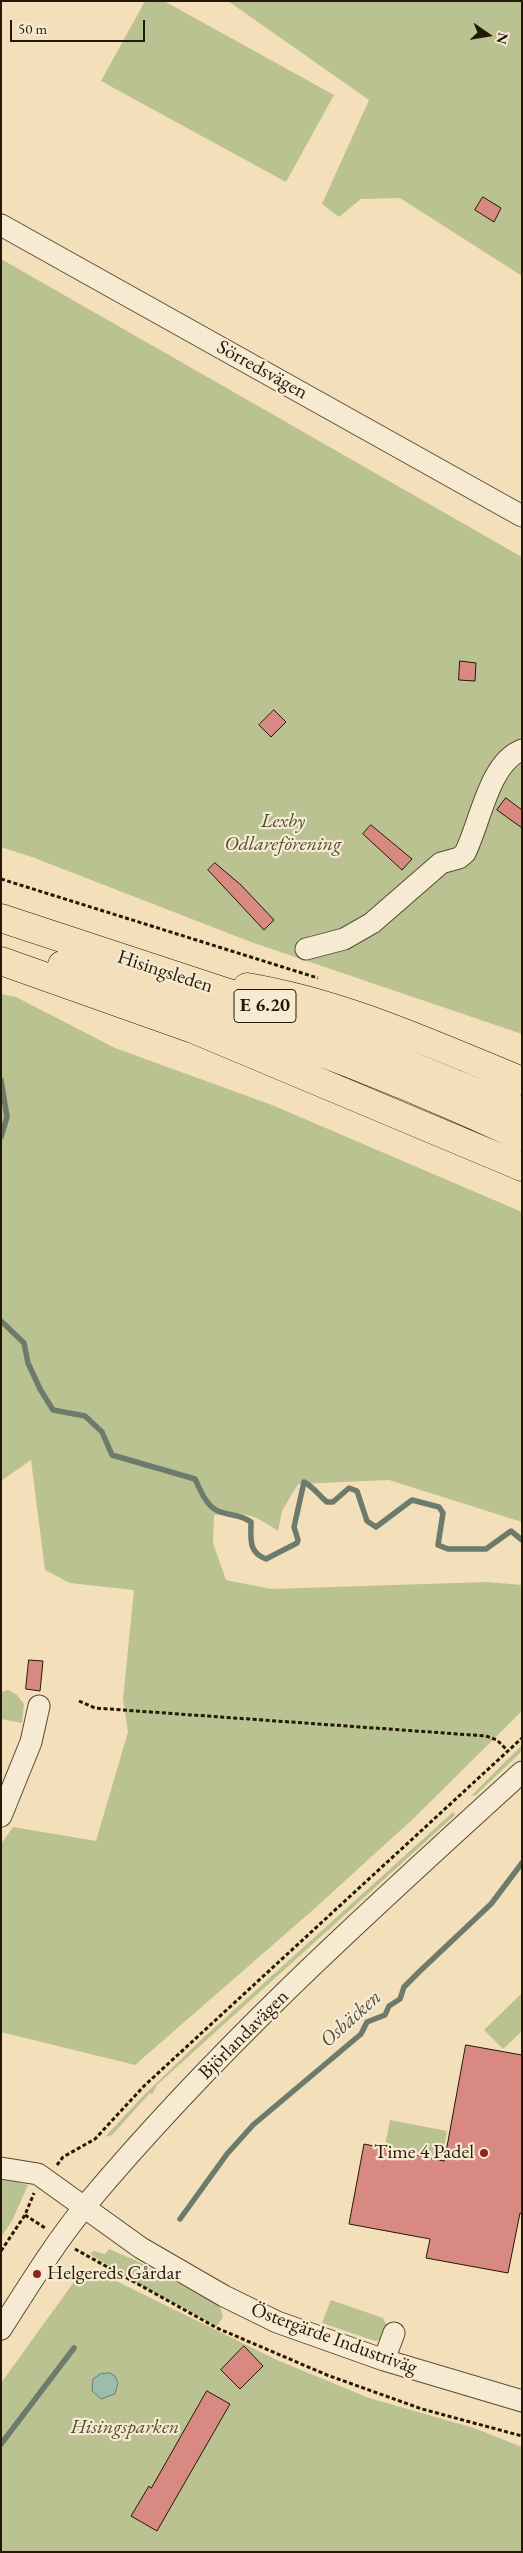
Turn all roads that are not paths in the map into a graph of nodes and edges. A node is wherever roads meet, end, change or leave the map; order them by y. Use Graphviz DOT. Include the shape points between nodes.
graph roads {
  1 [pos="1,225"];
  2 [pos="522,516"];
  3 [pos="522,750"];
  4 [pos="1,918"];
  5 [pos="1,946"];
  6 [pos="306,949"];
  7 [pos="1,961"];
  8 [pos="172,974"];
  9 [pos="522,1081"];
  10 [pos="522,1111"];
  11 [pos="522,1137"];
  12 [pos="522,1167"];
  13 [pos="39,1706"];
  14 [pos="522,1772"];
  15 [pos="1,1816"];
  16 [pos="1,2168"];
  17 [pos="86,2206"];
  18 [pos="1,2329"];
  19 [pos="394,2333"];
  20 [pos="384,2360"];
  21 [pos="522,2401"];
  1 -- 2 [label="street, Sörredsvägen"];
  3 -- 6 [label="street" via="502,764 465,854 441,863 372,923 344,939"];
  4 -- 8 [label="highway, Hisingsleden / E 6.20"];
  5 -- 11 [label="highway, Hisingsleden / E 6.20" via="233,1019"];
  7 -- 12 [label="highway" via="193,1029"];
  8 -- 9 [label="highway" via="291,994 373,1020"];
  8 -- 10 [label="highway, Hisingsleden / E 6.20" via="253,1002"];
  13 -- 15 [label="street" via="31,1742"];
  14 -- 17 [label="street, Björlandavägen" via="358,1922 210,2067"];
  16 -- 17 [label="street, Östergärde Industriväg" via="38,2174"];
  17 -- 18 [label="street, Björlandavägen"];
  17 -- 20 [label="street, Östergärde Industriväg" via="141,2248 224,2296 277,2322"];
  19 -- 20 [label="street"];
  20 -- 21 [label="street, Östergärde Industriväg"];
}
